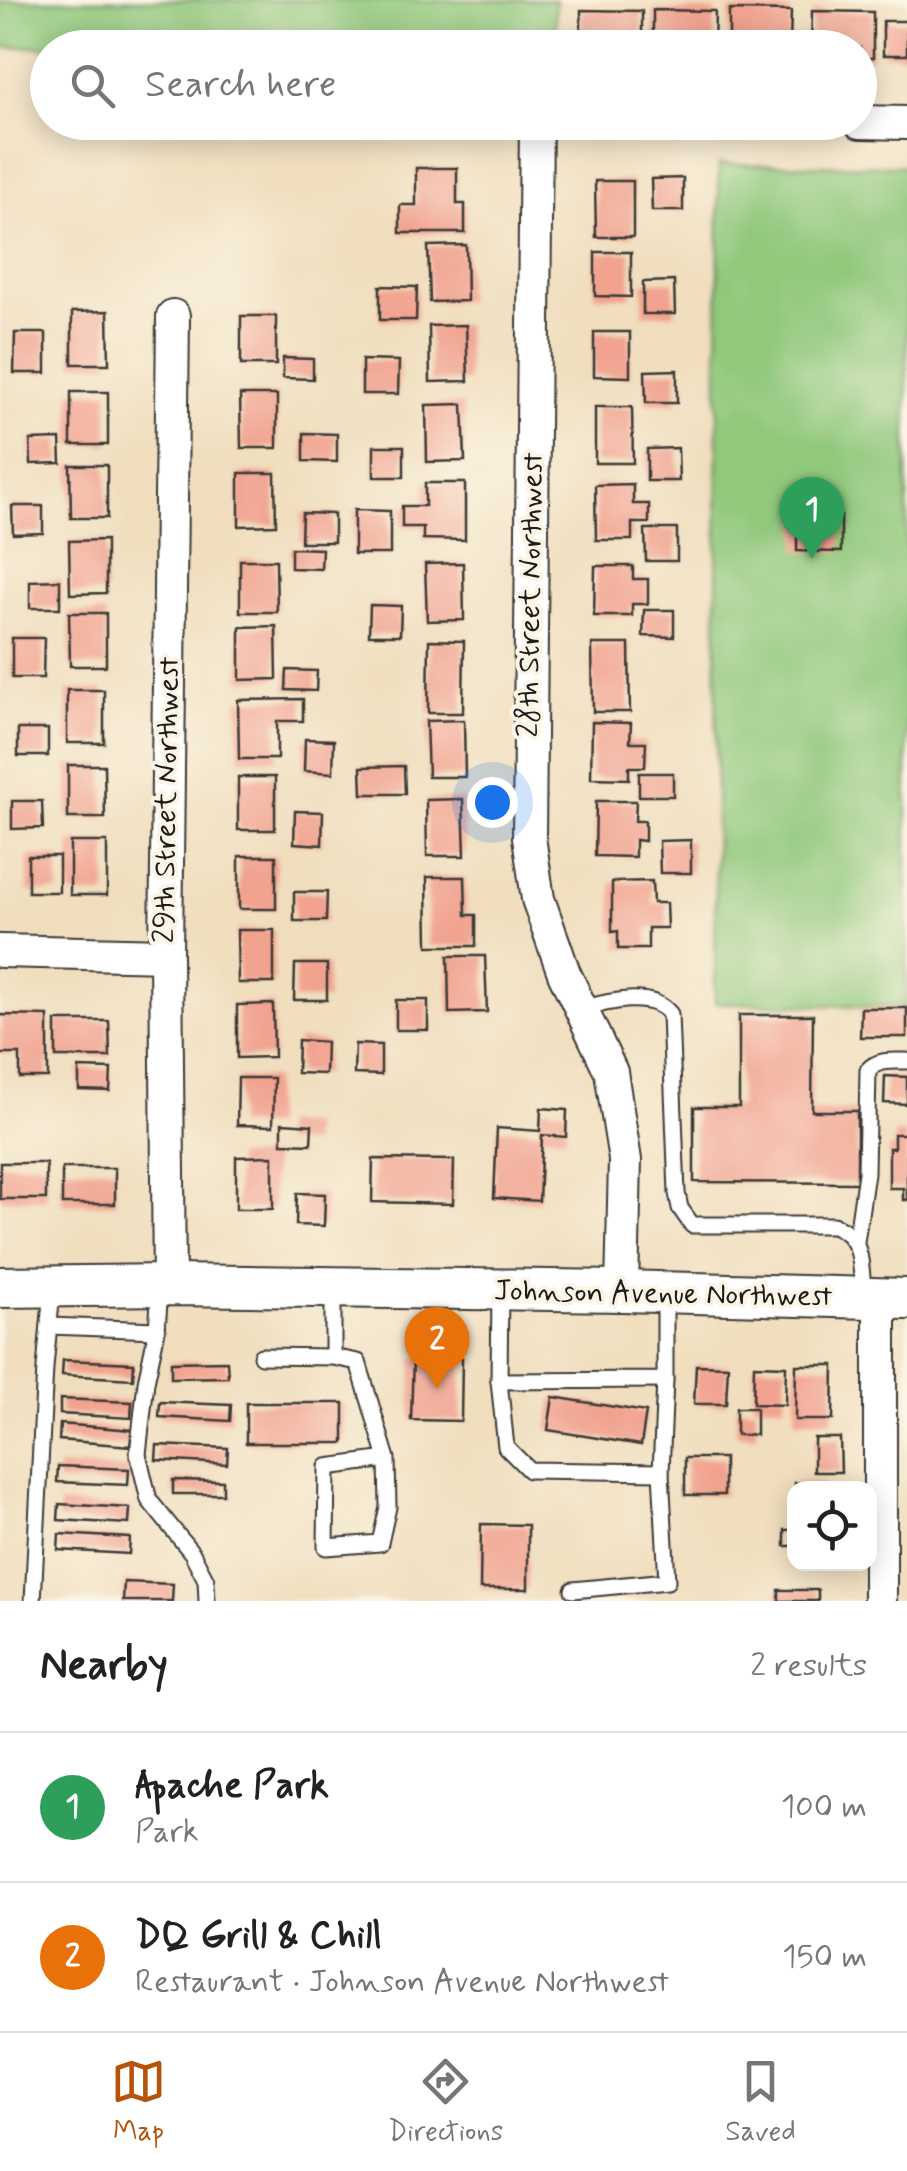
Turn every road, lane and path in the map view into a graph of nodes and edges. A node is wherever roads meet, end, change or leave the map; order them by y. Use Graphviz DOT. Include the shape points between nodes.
graph roads {
  1 [pos="877,122"];
  2 [pos="907,123"];
  3 [pos="536,140"];
  4 [pos="173,316"];
  5 [pos="0,951"];
  6 [pos="166,955"];
  7 [pos="581,1009"];
  8 [pos="907,1061"];
  9 [pos="856,1242"];
  10 [pos="164,1285"];
  11 [pos="0,1287"];
  12 [pos="333,1288"];
  13 [pos="500,1290"];
  14 [pos="622,1292"];
  15 [pos="665,1293"];
  16 [pos="883,1299"];
  17 [pos="51,1306"];
  18 [pos="157,1330"];
  19 [pos="261,1356"];
  20 [pos="333,1357"];
  21 [pos="665,1380"];
  22 [pos="499,1381"];
  23 [pos="387,1459"];
  24 [pos="661,1472"];
  25 [pos="573,1590"];
  26 [pos="33,1601"];
  27 [pos="207,1601"];
  28 [pos="880,1601"];
  1 -- 2 [label="street"];
  3 -- 7 [label="street, 28th Street Northwest" via="529,837 538,899"];
  4 -- 6 [label="street, 29th Street Northwest"];
  5 -- 6 [label="street"];
  6 -- 10 [label="street, 29th Street Northwest"];
  7 -- 9 [label="lane" via="642,1001 670,1014 677,1193 692,1224 832,1225"];
  7 -- 14 [label="street, 28th Street Northwest" via="611,1072 625,1160"];
  8 -- 9 [label="lane" via="868,1070 866,1174"];
  9 -- 16 [label="lane"];
  10 -- 12 [label="street, Johnson Avenue Northwest"];
  10 -- 17 [label="street, Johnson Avenue Northwest"];
  10 -- 18 [label="lane"];
  11 -- 17 [label="street, Johnson Avenue Northwest"];
  12 -- 13 [label="street, Johnson Avenue Northwest"];
  12 -- 20 [label="lane"];
  13 -- 14 [label="street, Johnson Avenue Northwest"];
  13 -- 22 [label="lane"];
  14 -- 15 [label="street, Johnson Avenue Northwest"];
  15 -- 16 [label="street, Johnson Avenue Northwest"];
  15 -- 21 [label="lane"];
  16 -- 28 [label="street"];
  17 -- 18 [label="lane"];
  17 -- 26 [label="lane"];
  18 -- 27 [label="lane" via="138,1454 149,1500 192,1553 206,1580"];
  19 -- 20 [label="lane"];
  20 -- 23 [label="lane" via="358,1362"];
  21 -- 22 [label="lane"];
  21 -- 24 [label="lane"];
  22 -- 24 [label="lane" via="506,1448 529,1470"];
  23 -- 23 [label="lane" via="380,1544 326,1548 327,1467"];
  24 -- 25 [label="lane" via="667,1581"];
}
